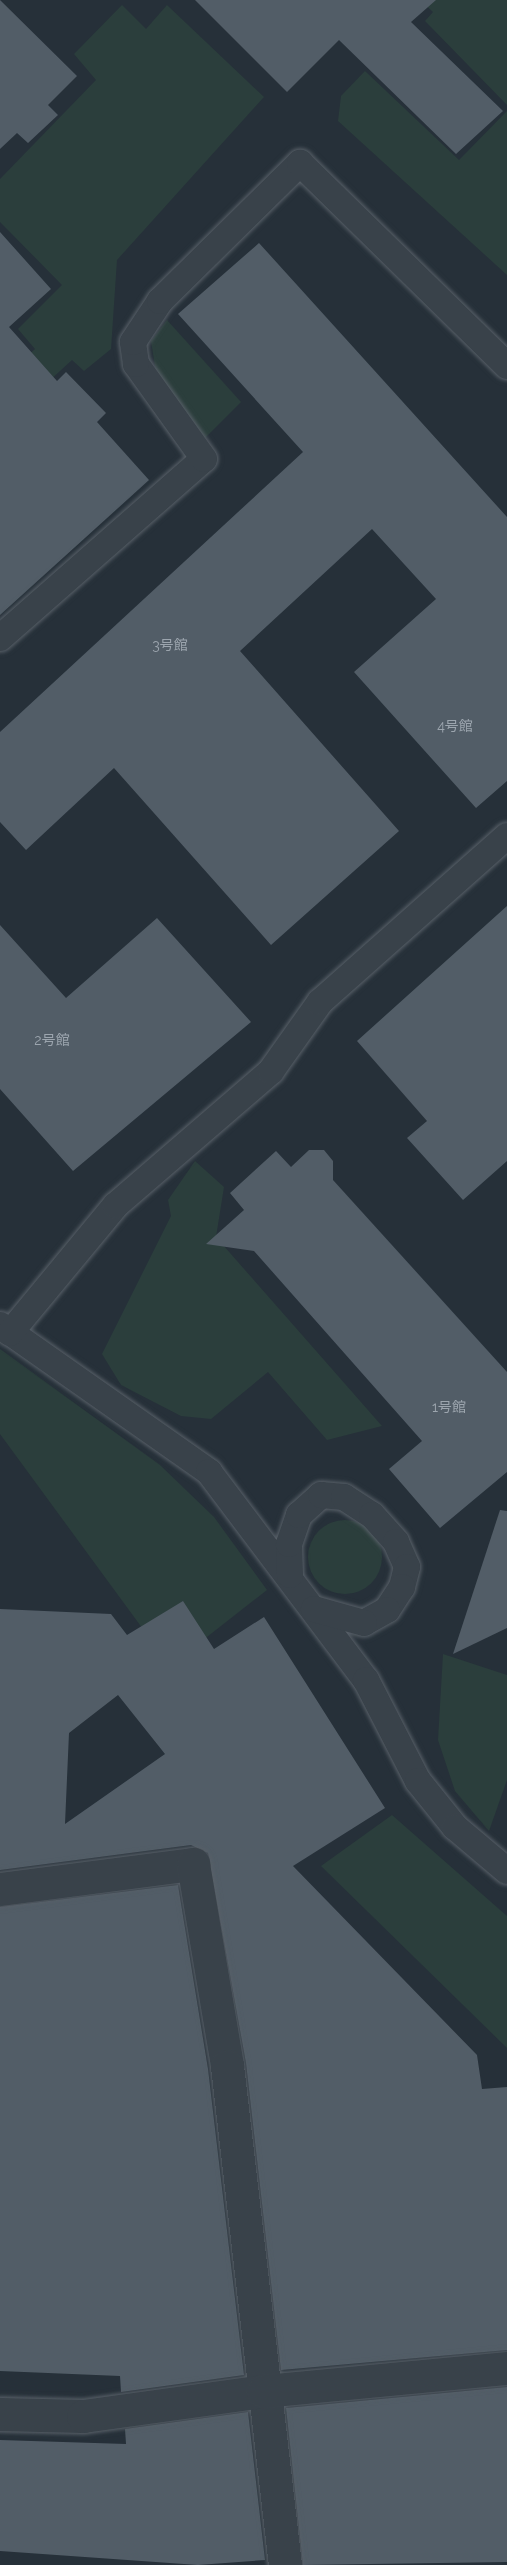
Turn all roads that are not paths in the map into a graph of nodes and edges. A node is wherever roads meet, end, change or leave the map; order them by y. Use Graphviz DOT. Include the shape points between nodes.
graph roads {
  1 [pos="507,366"];
  2 [pos="0,638"];
  3 [pos="507,836"];
  4 [pos="5,1329"];
  5 [pos="290,1575"];
  6 [pos="315,1609"];
  7 [pos="507,1871"];
  8 [pos="0,1889"];
  9 [pos="507,2368"];
  10 [pos="263,2391"];
  11 [pos="0,2414"];
  12 [pos="285,2565"];
  1 -- 2 [label="lane" via="300,163 160,301 133,342 136,364 204,459"];
  3 -- 4 [label="lane" via="320,1002 271,1071 116,1205"];
  4 -- 5 [label="lane" via="209,1472"];
  5 -- 6 [label="lane"];
  5 -- 6 [label="lane" via="289,1544 299,1515 321,1495 344,1497 372,1515 396,1542 406,1567 402,1587 387,1610 364,1623"];
  6 -- 7 [label="lane" via="366,1680 418,1781 455,1827"];
  8 -- 10 [label="street" via="193,1864 227,2066"];
  9 -- 10 [label="street"];
  10 -- 11 [label="street" via="83,2416"];
  10 -- 12 [label="street"];
}
